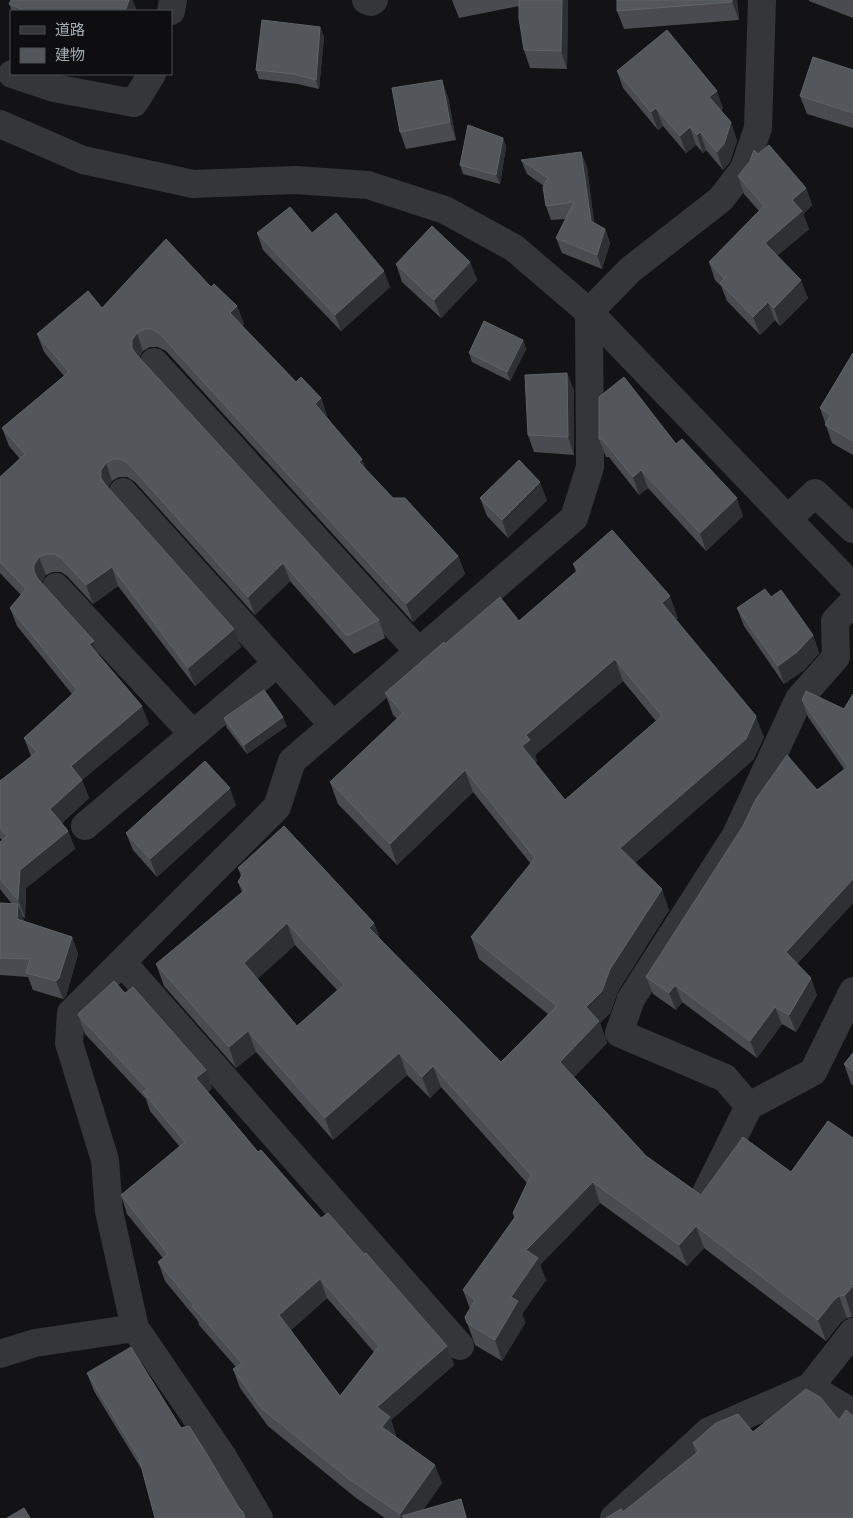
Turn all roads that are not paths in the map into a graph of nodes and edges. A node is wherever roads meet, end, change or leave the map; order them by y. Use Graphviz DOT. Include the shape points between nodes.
graph roads {
  1 [pos="366,0"];
  2 [pos="374,0"];
  3 [pos="762,0"];
  4 [pos="15,75"];
  5 [pos="151,75"];
  6 [pos="0,124"];
  7 [pos="589,312"];
  8 [pos="154,362"];
  9 [pos="123,492"];
  10 [pos="788,519"];
  11 [pos="853,529"];
  12 [pos="56,586"];
  13 [pos="853,587"];
  14 [pos="853,602"];
  15 [pos="419,652"];
  16 [pos="277,663"];
  17 [pos="334,725"];
  18 [pos="193,734"];
  19 [pos="85,826"];
  20 [pos="122,962"];
  21 [pos="853,991"];
  22 [pos="749,1106"];
  23 [pos="706,1193"];
  24 [pos="135,1328"];
  25 [pos="853,1332"];
  26 [pos="460,1346"];
  27 [pos="0,1354"];
  28 [pos="810,1387"];
  29 [pos="853,1413"];
  30 [pos="259,1518"];
  31 [pos="614,1518"];
  1 -- 2 [label="street"];
  3 -- 7 [label="street" via="758,128 744,170 721,199 630,270"];
  4 -- 5 [label="street" via="54,88 134,103"];
  6 -- 7 [label="street" via="83,160 193,184 294,180 368,186 445,210 514,248"];
  7 -- 10 [label="street"];
  7 -- 15 [label="street" via="590,467 574,518"];
  8 -- 15 [label="street"];
  9 -- 16 [label="street"];
  10 -- 11 [label="street" via="815,493"];
  10 -- 13 [label="street"];
  12 -- 18 [label="street"];
  14 -- 22 [label="street" via="835,620 836,657 799,699 736,835 631,999 619,1033 725,1078"];
  15 -- 17 [label="street"];
  16 -- 17 [label="street"];
  16 -- 18 [label="street"];
  17 -- 20 [label="street" via="292,761 277,807"];
  18 -- 19 [label="street"];
  20 -- 24 [label="street" via="71,1013 69,1043 105,1160 109,1211"];
  20 -- 26 [label="street"];
  21 -- 22 [label="street" via="813,1072"];
  22 -- 23 [label="street"];
  24 -- 27 [label="street" via="35,1343"];
  24 -- 30 [label="street" via="223,1457"];
  25 -- 28 [label="street"];
  28 -- 29 [label="street"];
  28 -- 31 [label="street" via="709,1431"];
}
